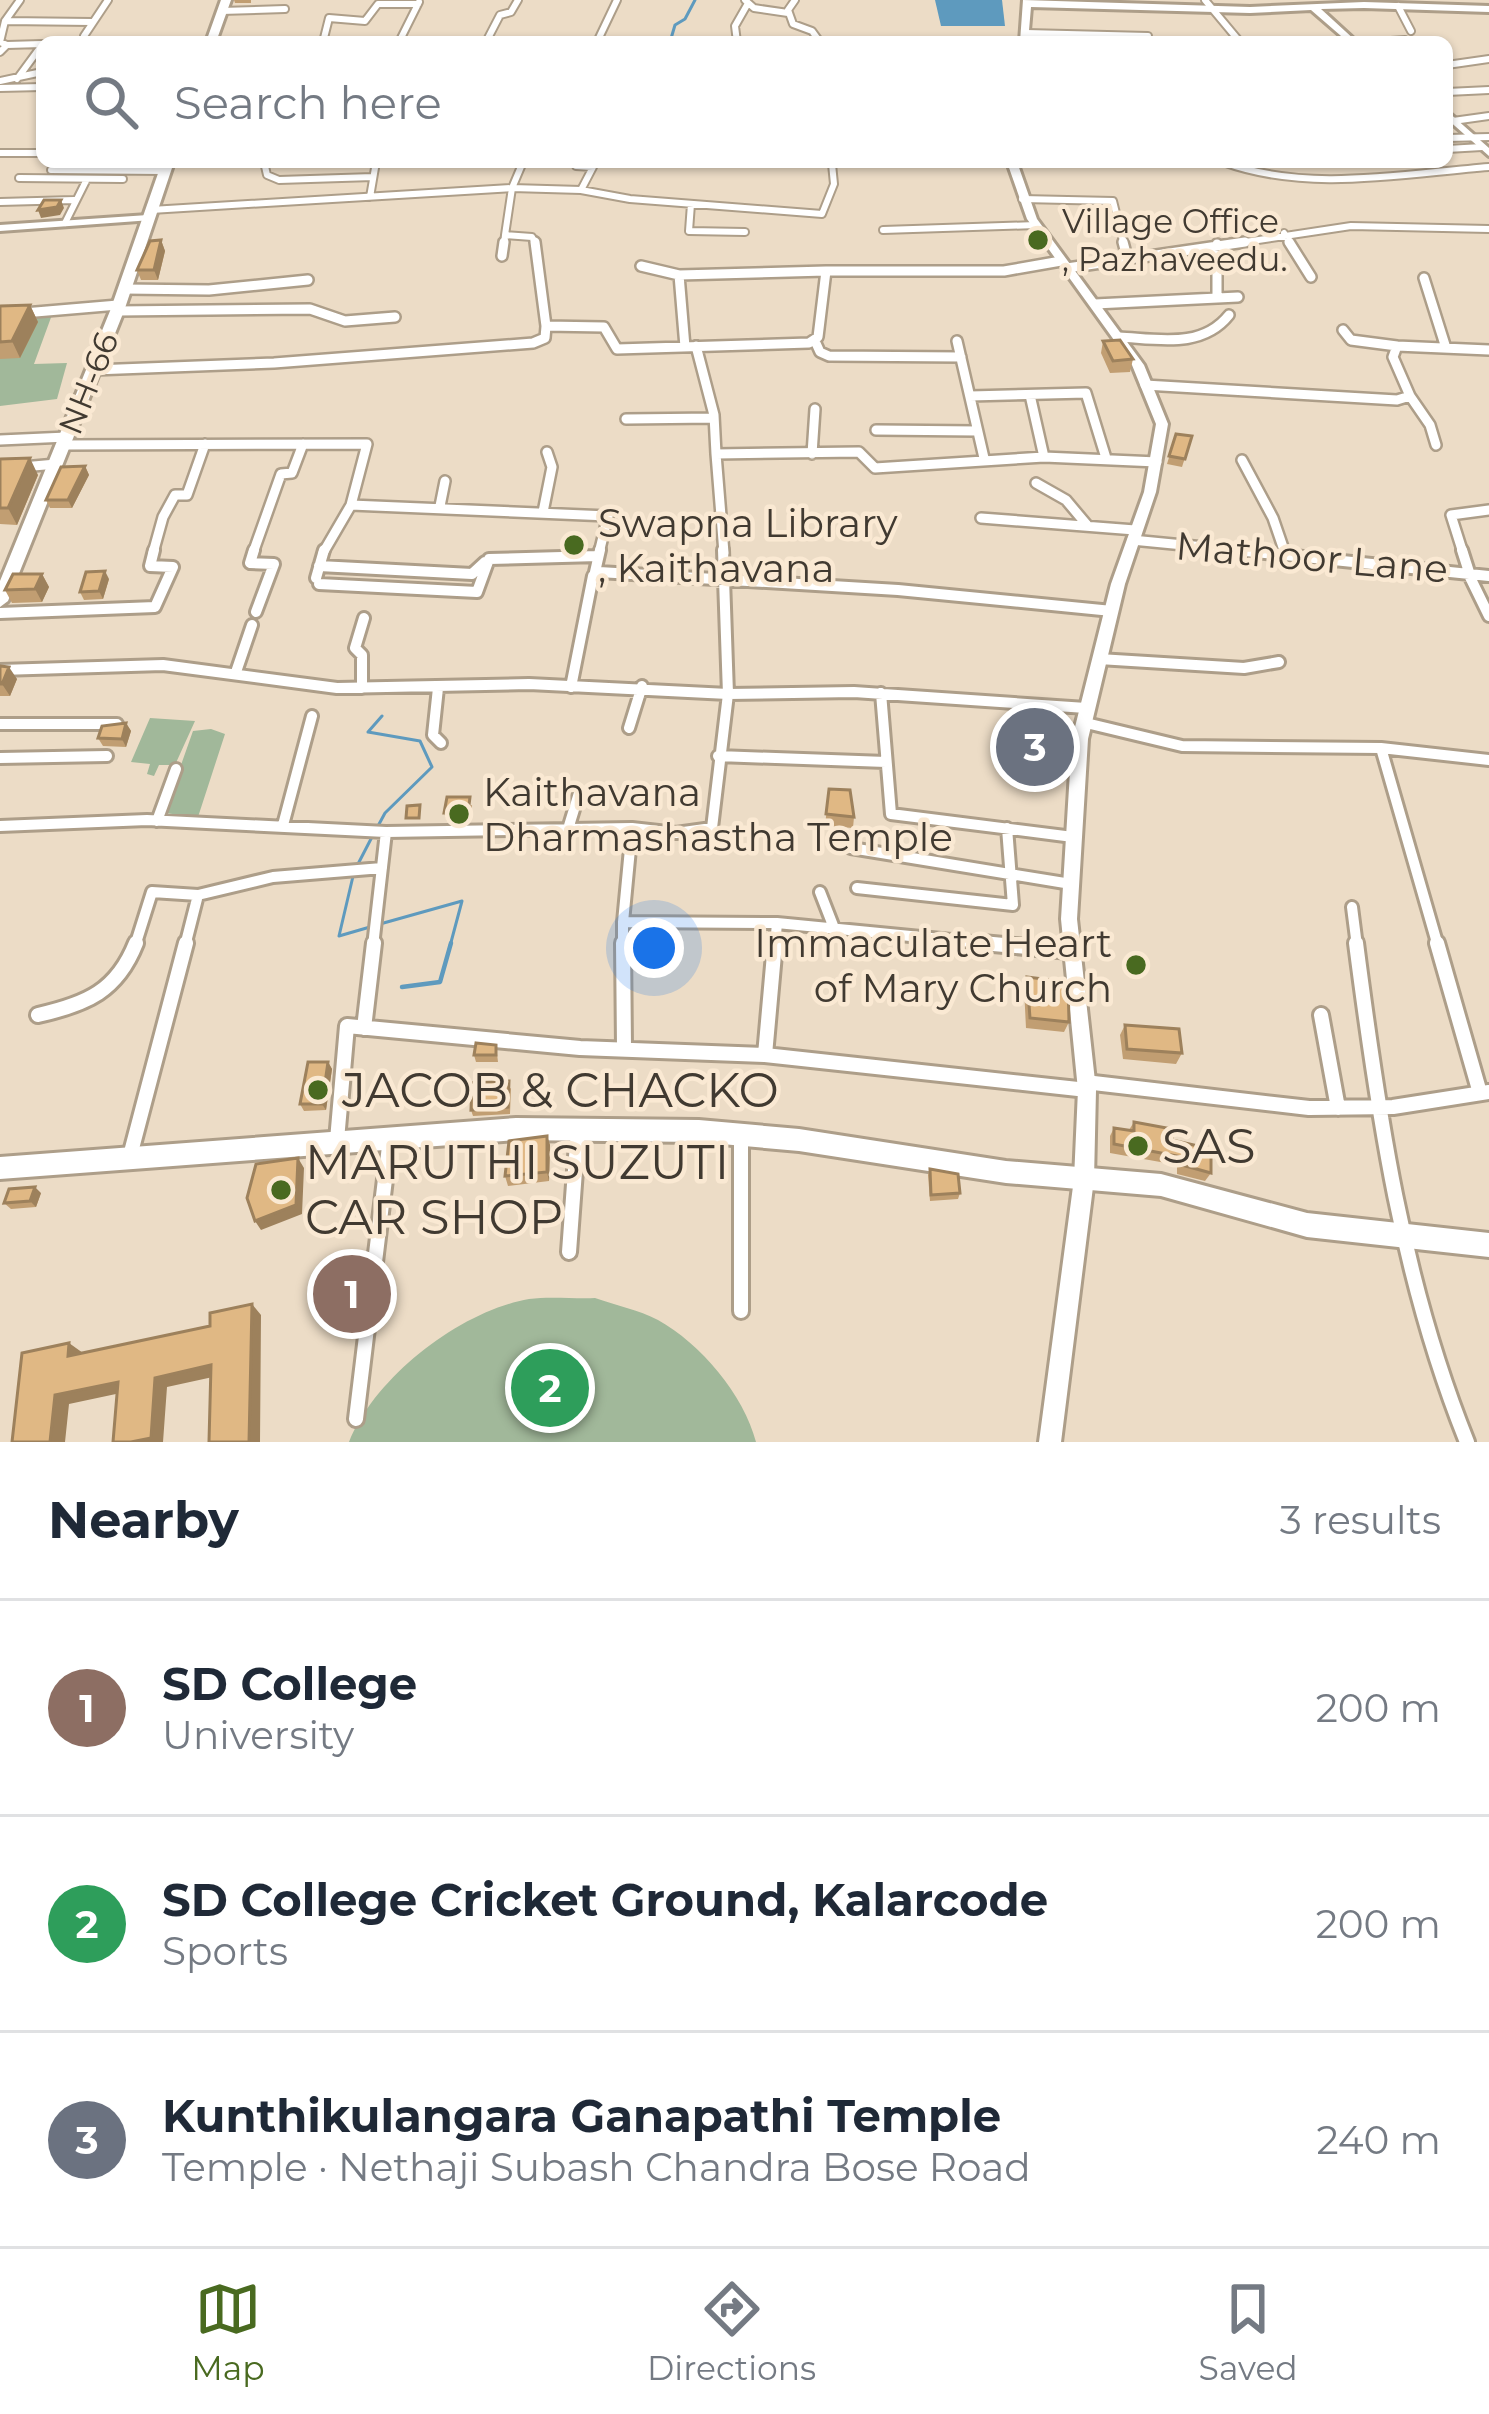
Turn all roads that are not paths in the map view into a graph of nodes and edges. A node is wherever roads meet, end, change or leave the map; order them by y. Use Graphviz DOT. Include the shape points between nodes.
graph roads {
  1 [pos="20,0"];
  2 [pos="108,0"];
  3 [pos="518,0"];
  4 [pos="617,0"];
  5 [pos="795,0"];
  6 [pos="1236,0"];
  7 [pos="419,2"];
  8 [pos="1027,2"];
  9 [pos="746,3"];
  10 [pos="1353,3"];
  11 [pos="1142,4"];
  12 [pos="1208,4"];
  13 [pos="223,5"];
  14 [pos="1266,5"];
  15 [pos="1398,6"];
  16 [pos="1315,8"];
  17 [pos="1489,8"];
  18 [pos="285,9"];
  19 [pos="1243,10"];
  20 [pos="788,13"];
  21 [pos="5,20"];
  22 [pos="92,22"];
  23 [pos="1411,31"];
  24 [pos="84,36"];
  25 [pos="213,36"];
  26 [pos="324,36"];
  27 [pos="402,36"];
  28 [pos="489,36"];
  29 [pos="601,36"];
  30 [pos="736,36"];
  31 [pos="816,36"];
  32 [pos="1025,36"];
  33 [pos="1235,36"];
  34 [pos="1346,36"];
  35 [pos="36,43"];
  36 [pos="8,45"];
  37 [pos="0,52"];
  38 [pos="36,53"];
  39 [pos="1489,59"];
  40 [pos="1453,63"];
  41 [pos="36,74"];
  42 [pos="17,80"];
  43 [pos="0,85"];
  44 [pos="36,88"];
  45 [pos="1489,90"];
  46 [pos="1453,92"];
  47 [pos="1489,116"];
  48 [pos="1453,118"];
  49 [pos="1453,120"];
  50 [pos="1453,139"];
  51 [pos="1483,145"];
  52 [pos="1453,148"];
  53 [pos="0,153"];
  54 [pos="36,153"];
  55 [pos="1489,167"];
  56 [pos="167,168"];
  57 [pos="265,168"];
  58 [pos="375,168"];
  59 [pos="520,168"];
  60 [pos="592,168"];
  61 [pos="832,168"];
  62 [pos="1014,168"];
  63 [pos="1245,168"];
  64 [pos="1367,168"];
  65 [pos="1372,176"];
  66 [pos="19,178"];
  67 [pos="36,178"];
  68 [pos="373,178"];
  69 [pos="87,179"];
  70 [pos="123,179"];
  71 [pos="512,188"];
  72 [pos="581,190"];
  73 [pos="370,197"];
  74 [pos="1022,199"];
  75 [pos="74,200"];
  76 [pos="0,202"];
  77 [pos="22,202"];
  78 [pos="691,205"];
  79 [pos="149,214"];
  80 [pos="64,223"];
  81 [pos="1036,225"];
  82 [pos="0,228"];
  83 [pos="1489,229"];
  84 [pos="883,230"];
  85 [pos="745,232"];
  86 [pos="1284,233"];
  87 [pos="506,236"];
  88 [pos="1217,244"];
  89 [pos="502,256"];
  90 [pos="1127,257"];
  91 [pos="1064,265"];
  92 [pos="641,266"];
  93 [pos="826,271"];
  94 [pos="679,275"];
  95 [pos="1310,277"];
  96 [pos="1424,278"];
  97 [pos="308,280"];
  98 [pos="1238,296"];
  99 [pos="1217,297"];
  100 [pos="119,302"];
  101 [pos="1095,304"];
  102 [pos="0,315"];
  103 [pos="1228,315"];
  104 [pos="394,317"];
  105 [pos="546,326"];
  106 [pos="1343,330"];
  107 [pos="1119,337"];
  108 [pos="815,341"];
  109 [pos="957,341"];
  110 [pos="690,346"];
  111 [pos="1397,346"];
  112 [pos="1446,348"];
  113 [pos="1489,350"];
  114 [pos="961,358"];
  115 [pos="94,370"];
  116 [pos="1145,385"];
  117 [pos="1030,395"];
  118 [pos="970,396"];
  119 [pos="1410,396"];
  120 [pos="815,409"];
  121 [pos="714,418"];
  122 [pos="626,419"];
  123 [pos="875,430"];
  124 [pos="977,430"];
  125 [pos="0,440"];
  126 [pos="66,441"];
  127 [pos="206,444"];
  128 [pos="303,444"];
  129 [pos="1436,445"];
  130 [pos="547,452"];
  131 [pos="716,454"];
  132 [pos="812,454"];
  133 [pos="1045,457"];
  134 [pos="984,458"];
  135 [pos="1106,458"];
  136 [pos="1242,460"];
  137 [pos="1157,462"];
  138 [pos="56,464"];
  139 [pos="0,469"];
  140 [pos="445,481"];
  141 [pos="1036,484"];
  142 [pos="351,505"];
  143 [pos="440,506"];
  144 [pos="1489,510"];
  145 [pos="543,512"];
  146 [pos="981,518"];
  147 [pos="1087,525"];
  148 [pos="1133,535"];
  149 [pos="1286,555"];
  150 [pos="598,556"];
  151 [pos="489,559"];
  152 [pos="595,572"];
  153 [pos="1468,572"];
  154 [pos="318,576"];
  155 [pos="1489,576"];
  156 [pos="724,581"];
  157 [pos="0,601"];
  158 [pos="1112,610"];
  159 [pos="256,612"];
  160 [pos="0,613"];
  161 [pos="1489,616"];
  162 [pos="364,618"];
  163 [pos="252,625"];
  164 [pos="1100,659"];
  165 [pos="1279,662"];
  166 [pos="0,670"];
  167 [pos="236,672"];
  168 [pos="642,686"];
  169 [pos="571,687"];
  170 [pos="362,688"];
  171 [pos="438,688"];
  172 [pos="881,693"];
  173 [pos="728,694"];
  174 [pos="1084,715"];
  175 [pos="312,716"];
  176 [pos="0,724"];
  177 [pos="117,724"];
  178 [pos="628,728"];
  179 [pos="441,743"];
  180 [pos="1381,748"];
  181 [pos="107,756"];
  182 [pos="718,756"];
  183 [pos="0,758"];
  184 [pos="1489,760"];
  185 [pos="886,763"];
  186 [pos="176,769"];
  187 [pos="578,793"];
  188 [pos="157,820"];
  189 [pos="283,825"];
  190 [pos="0,826"];
  191 [pos="632,828"];
  192 [pos="568,829"];
  193 [pos="1007,829"];
  194 [pos="386,832"];
  195 [pos="1073,837"];
  196 [pos="850,848"];
  197 [pos="382,868"];
  198 [pos="1009,874"];
  199 [pos="1071,884"];
  200 [pos="857,888"];
  201 [pos="820,892"];
  202 [pos="198,895"];
  203 [pos="1352,908"];
  204 [pos="623,922"];
  205 [pos="776,923"];
  206 [pos="834,928"];
  207 [pos="1070,951"];
  208 [pos="38,1015"];
  209 [pos="1321,1015"];
  210 [pos="364,1028"];
  211 [pos="624,1047"];
  212 [pos="765,1055"];
  213 [pos="1086,1086"];
  214 [pos="1484,1092"];
  215 [pos="1338,1108"];
  216 [pos="1377,1108"];
  217 [pos="578,1127"];
  218 [pos="741,1135"];
  219 [pos="390,1138"];
  220 [pos="337,1140"];
  221 [pos="130,1156"];
  222 [pos="0,1168"];
  223 [pos="1084,1179"];
  224 [pos="1402,1238"];
  225 [pos="1489,1245"];
  226 [pos="569,1252"];
  227 [pos="741,1311"];
  228 [pos="356,1419"];
  229 [pos="1050,1442"];
  230 [pos="1467,1442"];
  1 -- 21 [label="street"];
  2 -- 22 [label="street"];
  3 -- 28 [label="street"];
  4 -- 29 [label="street"];
  5 -- 20 [label="street"];
  6 -- 19 [label="street"];
  7 -- 26 [label="street" via="378,4 364,21 329,18"];
  7 -- 27 [label="street"];
  8 -- 11 [label="main road"];
  8 -- 32 [label="main road"];
  9 -- 20 [label="street"];
  9 -- 30 [label="street"];
  10 -- 15 [label="main road"];
  10 -- 16 [label="main road"];
  11 -- 12 [label="main road"];
  12 -- 19 [label="main road"];
  12 -- 33 [label="street"];
  13 -- 18 [label="street"];
  13 -- 25 [label="main road"];
  14 -- 16 [label="main road"];
  14 -- 19 [label="main road"];
  15 -- 17 [label="main road"];
  15 -- 23 [label="street"];
  16 -- 34 [label="main road"];
  20 -- 31 [label="street" via="793,25"];
  21 -- 22 [label="street"];
  21 -- 36 [label="street" via="1,42"];
  22 -- 24 [label="street"];
  35 -- 36 [label="street"];
  36 -- 37 [label="street"];
  38 -- 42 [label="street"];
  39 -- 40 [label="street"];
  41 -- 42 [label="street"];
  42 -- 43 [label="street"];
  43 -- 44 [label="street"];
  45 -- 46 [label="street"];
  47 -- 48 [label="street"];
  49 -- 51 [label="main road"];
  50 -- 51 [label="street"];
  51 -- 52 [label="street"];
  53 -- 54 [label="street"];
  55 -- 65 [label="street"];
  56 -- 79 [label="main road, NH-66"];
  57 -- 68 [label="street" via="279,180"];
  58 -- 68 [label="street"];
  59 -- 71 [label="street"];
  60 -- 72 [label="street"];
  61 -- 78 [label="street" via="822,214"];
  62 -- 74 [label="main road"];
  63 -- 65 [label="street"];
  64 -- 65 [label="street"];
  66 -- 67 [label="street"];
  67 -- 69 [label="street"];
  67 -- 77 [label="street"];
  68 -- 73 [label="street"];
  69 -- 70 [label="street"];
  69 -- 75 [label="street"];
  71 -- 72 [label="street"];
  71 -- 73 [label="street"];
  71 -- 87 [label="street"];
  72 -- 78 [label="street"];
  73 -- 79 [label="street"];
  74 -- 81 [label="main road"];
  74 -- 90 [label="street" via="1113,201"];
  75 -- 77 [label="street"];
  75 -- 80 [label="street"];
  76 -- 77 [label="street"];
  78 -- 85 [label="street" via="689,231"];
  79 -- 80 [label="main road"];
  79 -- 100 [label="main road, NH-66"];
  80 -- 82 [label="main road"];
  81 -- 84 [label="street"];
  81 -- 91 [label="main road"];
  83 -- 86 [label="street"];
  86 -- 88 [label="street"];
  86 -- 95 [label="street"];
  87 -- 89 [label="street"];
  87 -- 105 [label="street" via="536,243"];
  88 -- 90 [label="street"];
  88 -- 99 [label="street"];
  90 -- 91 [label="street"];
  91 -- 93 [label="street"];
  91 -- 101 [label="main road"];
  92 -- 94 [label="street"];
  93 -- 94 [label="street"];
  93 -- 108 [label="street"];
  94 -- 110 [label="street"];
  96 -- 112 [label="street"];
  97 -- 100 [label="street"];
  98 -- 99 [label="street"];
  99 -- 101 [label="street"];
  100 -- 102 [label="street"];
  100 -- 104 [label="street" via="310,309 345,321"];
  100 -- 115 [label="main road, NH-66"];
  101 -- 107 [label="main road"];
  103 -- 107 [label="street" via="1202,339"];
  105 -- 110 [label="street" via="604,327 617,349"];
  105 -- 115 [label="street" via="543,341 532,344"];
  106 -- 111 [label="street" via="1351,340"];
  107 -- 116 [label="main road"];
  108 -- 110 [label="street"];
  108 -- 114 [label="street" via="829,356"];
  109 -- 114 [label="street"];
  110 -- 121 [label="street"];
  111 -- 112 [label="street"];
  111 -- 119 [label="street"];
  112 -- 113 [label="street"];
  114 -- 118 [label="street"];
  115 -- 126 [label="main road, NH-66"];
  116 -- 119 [label="street"];
  116 -- 137 [label="main road" via="1162,424"];
  117 -- 118 [label="street"];
  117 -- 133 [label="street"];
  117 -- 135 [label="street" via="1086,393"];
  118 -- 124 [label="street"];
  119 -- 129 [label="street"];
  120 -- 132 [label="street"];
  121 -- 122 [label="street"];
  121 -- 131 [label="street"];
  123 -- 124 [label="street"];
  124 -- 134 [label="street"];
  125 -- 126 [label="street"];
  126 -- 127 [label="street"];
  126 -- 138 [label="main road, NH-66"];
  127 -- 128 [label="street"];
  127 -- 160 [label="street" via="187,495 175,495 163,517 150,566 173,567 154,608"];
  128 -- 142 [label="street" via="367,444"];
  128 -- 159 [label="street" via="267,505 250,563 274,564"];
  130 -- 145 [label="street"];
  131 -- 132 [label="street"];
  131 -- 156 [label="street"];
  132 -- 134 [label="street" via="859,452 875,468"];
  133 -- 134 [label="street"];
  133 -- 135 [label="street"];
  135 -- 137 [label="street"];
  136 -- 149 [label="street"];
  137 -- 148 [label="main road"];
  138 -- 139 [label="street"];
  138 -- 157 [label="main road, NH-66"];
  140 -- 143 [label="street"];
  141 -- 147 [label="street" via="1066,500"];
  142 -- 143 [label="street"];
  142 -- 154 [label="street"];
  143 -- 145 [label="street"];
  144 -- 153 [label="street" via="1451,515"];
  145 -- 150 [label="street" via="608,516"];
  146 -- 147 [label="street, Mathoor Lane"];
  147 -- 148 [label="street, Mathoor Lane"];
  148 -- 149 [label="street, Mathoor Lane"];
  148 -- 158 [label="main road"];
  149 -- 153 [label="street, Mathoor Lane"];
  150 -- 151 [label="street"];
  150 -- 152 [label="street"];
  151 -- 154 [label="street" via="472,574"];
  151 -- 154 [label="street" via="477,592"];
  152 -- 156 [label="street"];
  152 -- 169 [label="street"];
  153 -- 155 [label="street, Mathoor Lane"];
  153 -- 161 [label="street"];
  156 -- 158 [label="street"];
  156 -- 173 [label="street"];
  158 -- 164 [label="main road"];
  162 -- 170 [label="street" via="355,648"];
  163 -- 167 [label="street"];
  164 -- 165 [label="street" via="1244,668"];
  164 -- 174 [label="main road"];
  166 -- 167 [label="street" via="163,664"];
  167 -- 170 [label="street"];
  168 -- 169 [label="street"];
  168 -- 173 [label="street"];
  168 -- 178 [label="street"];
  169 -- 171 [label="street"];
  170 -- 171 [label="street"];
  171 -- 179 [label="street" via="434,735"];
  172 -- 173 [label="street"];
  172 -- 174 [label="street"];
  172 -- 185 [label="street"];
  173 -- 182 [label="street"];
  174 -- 180 [label="street" via="1182,746"];
  174 -- 195 [label="main road"];
  175 -- 189 [label="street"];
  176 -- 177 [label="street"];
  180 -- 184 [label="street"];
  180 -- 214 [label="street"];
  181 -- 183 [label="street"];
  182 -- 185 [label="street"];
  182 -- 191 [label="street" via="712,828"];
  185 -- 193 [label="street" via="891,814"];
  186 -- 188 [label="street"];
  187 -- 192 [label="street"];
  188 -- 189 [label="street"];
  188 -- 190 [label="street"];
  189 -- 194 [label="street"];
  191 -- 192 [label="street"];
  191 -- 204 [label="street"];
  192 -- 194 [label="street"];
  193 -- 195 [label="street"];
  193 -- 198 [label="street"];
  194 -- 197 [label="street"];
  195 -- 199 [label="main road"];
  196 -- 198 [label="street"];
  197 -- 202 [label="street" via="273,877"];
  197 -- 210 [label="street"];
  198 -- 199 [label="street"];
  198 -- 200 [label="street" via="1013,905"];
  199 -- 207 [label="main road"];
  201 -- 206 [label="street"];
  202 -- 208 [label="street" via="152,892 120,983 81,1007"];
  202 -- 221 [label="street"];
  203 -- 216 [label="street"];
  204 -- 205 [label="street"];
  204 -- 211 [label="street"];
  205 -- 206 [label="street"];
  205 -- 212 [label="street"];
  206 -- 207 [label="street"];
  207 -- 213 [label="main road"];
  209 -- 215 [label="street"];
  210 -- 211 [label="street"];
  210 -- 220 [label="street" via="347,1026"];
  211 -- 212 [label="street"];
  212 -- 213 [label="street"];
  213 -- 215 [label="street"];
  213 -- 223 [label="main road"];
  214 -- 216 [label="street"];
  215 -- 216 [label="street"];
  216 -- 224 [label="street"];
  217 -- 218 [label="main road"];
  217 -- 219 [label="main road"];
  217 -- 226 [label="street"];
  218 -- 223 [label="main road"];
  218 -- 227 [label="street"];
  219 -- 220 [label="main road"];
  219 -- 228 [label="street"];
  220 -- 221 [label="main road"];
  221 -- 222 [label="main road"];
  223 -- 224 [label="main road" via="1161,1185 1307,1226"];
  223 -- 229 [label="main road"];
  224 -- 225 [label="main road"];
  224 -- 230 [label="street"];
}
